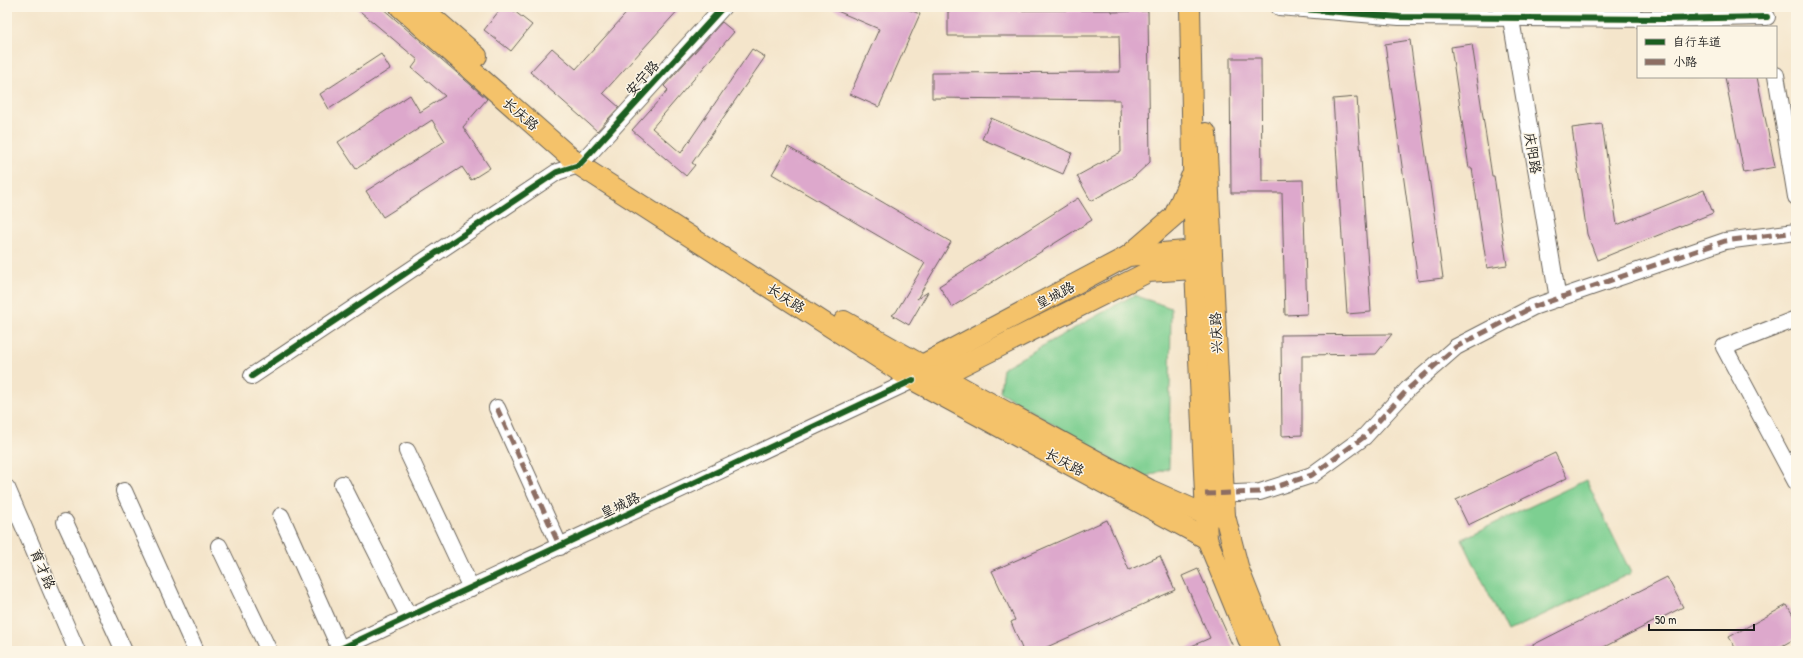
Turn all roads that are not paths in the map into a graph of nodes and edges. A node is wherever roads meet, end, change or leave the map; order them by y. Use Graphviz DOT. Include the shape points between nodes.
graph roads {
  1 [pos="400,7"];
  2 [pos="421,7"];
  3 [pos="723,7"];
  4 [pos="1190,7"];
  5 [pos="1200,7"];
  6 [pos="1279,7"];
  7 [pos="1398,12"];
  8 [pos="1510,12"];
  9 [pos="1665,13"];
  10 [pos="1768,17"];
  11 [pos="1776,78"];
  12 [pos="584,160"];
  13 [pos="1194,171"];
  14 [pos="1796,197"];
  15 [pos="1796,232"];
  16 [pos="1128,256"];
  17 [pos="1204,259"];
  18 [pos="1558,299"];
  19 [pos="1796,319"];
  20 [pos="918,372"];
  21 [pos="252,376"];
  22 [pos="941,376"];
  23 [pos="497,408"];
  24 [pos="407,451"];
  25 [pos="1796,482"];
  26 [pos="342,484"];
  27 [pos="7,488"];
  28 [pos="124,490"];
  29 [pos="1215,494"];
  30 [pos="7,508"];
  31 [pos="1216,515"];
  32 [pos="281,516"];
  33 [pos="65,522"];
  34 [pos="1230,537"];
  35 [pos="1207,539"];
  36 [pos="219,546"];
  37 [pos="560,547"];
  38 [pos="471,588"];
  39 [pos="409,617"];
  40 [pos="338,650"];
  41 [pos="66,651"];
  42 [pos="77,651"];
  43 [pos="124,651"];
  44 [pos="196,651"];
  45 [pos="269,651"];
  46 [pos="1253,651"];
  47 [pos="1271,651"];
  1 -- 12 [label="main road, 长庆路"];
  2 -- 12 [label="main road"];
  3 -- 12 [label="street, 安宁路"];
  4 -- 13 [label="main road, 兴庆路"];
  5 -- 17 [label="main road, 兴庆路"];
  6 -- 7 [label="street"];
  7 -- 8 [label="street"];
  8 -- 9 [label="street"];
  8 -- 18 [label="street, 庆阳路"];
  9 -- 10 [label="street"];
  11 -- 14 [label="street"];
  12 -- 20 [label="main road, 长庆路"];
  12 -- 21 [label="street" via="557,172"];
  13 -- 16 [label="main road" via="1174,216"];
  13 -- 17 [label="main road, 兴庆路"];
  15 -- 18 [label="street" via="1725,241"];
  16 -- 17 [label="main road, 皇城路"];
  16 -- 20 [label="main road, 皇城路"];
  17 -- 22 [label="main road, 皇城路" via="1148,272"];
  17 -- 29 [label="main road, 兴庆路"];
  18 -- 29 [label="street" via="1533,307 1456,346 1408,389 1364,437 1312,475 1260,492"];
  19 -- 25 [label="street" via="1724,346"];
  20 -- 22 [label="main road"];
  20 -- 35 [label="main road, 长庆路"];
  20 -- 37 [label="street, 皇城路"];
  22 -- 31 [label="main road" via="1150,490"];
  23 -- 37 [label="street"];
  24 -- 38 [label="street"];
  26 -- 39 [label="street"];
  27 -- 42 [label="street, 育才路"];
  28 -- 44 [label="street"];
  29 -- 31 [label="main road, 兴庆路"];
  30 -- 41 [label="street"];
  31 -- 34 [label="main road, 兴庆路"];
  31 -- 35 [label="main road, 兴庆路"];
  32 -- 40 [label="street"];
  33 -- 43 [label="street"];
  34 -- 35 [label="main road"];
  34 -- 47 [label="main road, 兴庆路" via="1239,570"];
  35 -- 46 [label="main road, 兴庆路"];
  36 -- 45 [label="street"];
  37 -- 38 [label="street, 皇城路"];
  38 -- 39 [label="street, 皇城路"];
  39 -- 40 [label="street, 皇城路"];
}
